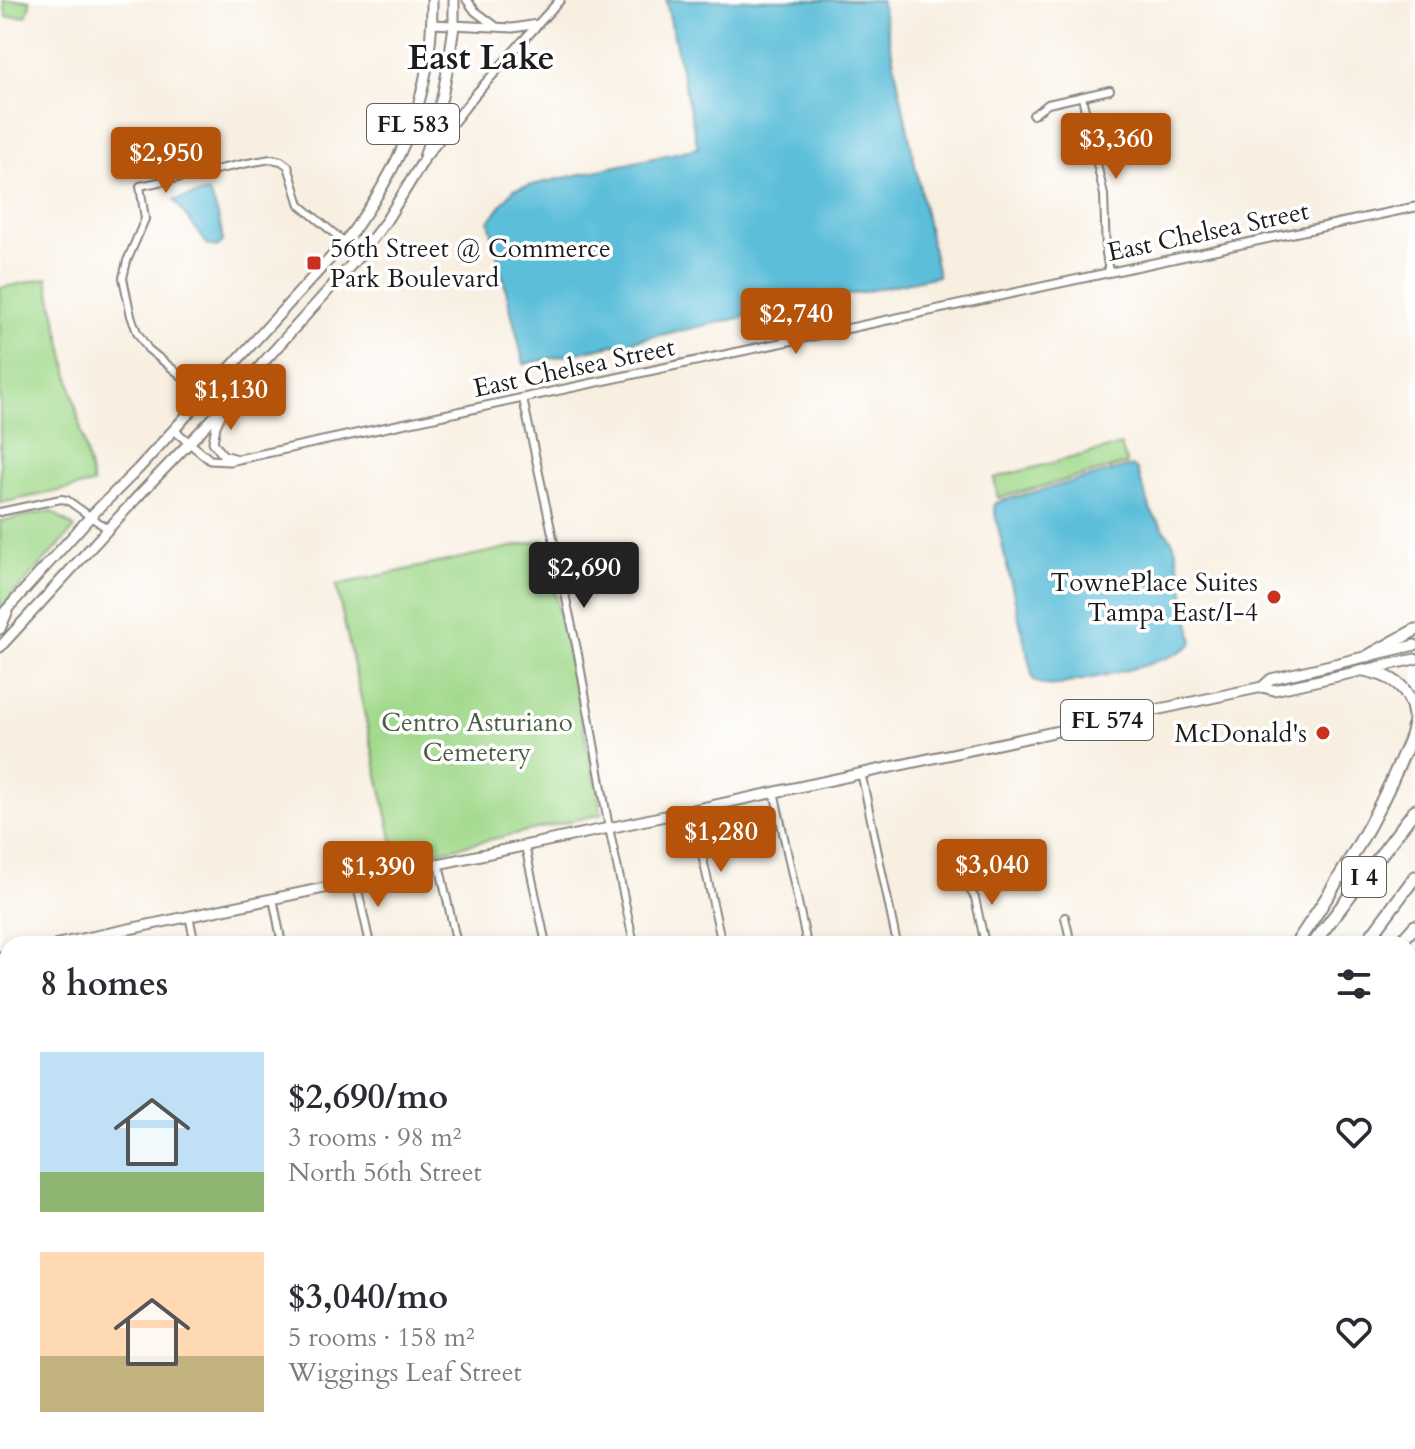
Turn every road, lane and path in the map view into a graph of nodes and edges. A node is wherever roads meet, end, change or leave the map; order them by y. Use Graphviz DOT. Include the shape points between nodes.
graph roads {
  1 [pos="432,0"];
  2 [pos="454,0"];
  3 [pos="467,0"];
  4 [pos="560,0"];
  5 [pos="432,24"];
  6 [pos="538,24"];
  7 [pos="454,26"];
  8 [pos="497,27"];
  9 [pos="1110,90"];
  10 [pos="1082,97"];
  11 [pos="1033,115"];
  12 [pos="423,161"];
  13 [pos="1415,207"];
  14 [pos="345,242"];
  15 [pos="360,255"];
  16 [pos="1109,272"];
  17 [pos="203,398"];
  18 [pos="523,399"];
  19 [pos="225,406"];
  20 [pos="174,430"];
  21 [pos="189,444"];
  22 [pos="240,459"];
  23 [pos="0,512"];
  24 [pos="91,516"];
  25 [pos="108,529"];
  26 [pos="4,613"];
  27 [pos="0,629"];
  28 [pos="1415,630"];
  29 [pos="1415,645"];
  30 [pos="0,647"];
  31 [pos="1368,656"];
  32 [pos="1415,659"];
  33 [pos="1364,670"];
  34 [pos="1262,687"];
  35 [pos="1415,733"];
  36 [pos="861,772"];
  37 [pos="1390,786"];
  38 [pos="774,791"];
  39 [pos="692,810"];
  40 [pos="1415,810"];
  41 [pos="609,828"];
  42 [pos="525,846"];
  43 [pos="439,864"];
  44 [pos="1415,877"];
  45 [pos="356,881"];
  46 [pos="966,883"];
  47 [pos="273,898"];
  48 [pos="189,916"];
  49 [pos="1065,917"];
  50 [pos="113,936"];
  51 [pos="193,936"];
  52 [pos="280,936"];
  53 [pos="368,936"];
  54 [pos="455,936"];
  55 [pos="544,936"];
  56 [pos="632,936"];
  57 [pos="720,936"];
  58 [pos="805,936"];
  59 [pos="895,936"];
  60 [pos="983,936"];
  61 [pos="1069,936"];
  62 [pos="1301,936"];
  63 [pos="1319,936"];
  64 [pos="1371,936"];
  1 -- 5 [label="main road, FL 583"];
  2 -- 7 [label="main road, FL 583"];
  3 -- 8 [label="street"];
  4 -- 6 [label="street"];
  5 -- 7 [label="street"];
  5 -- 14 [label="main road, FL 583" via="420,104 403,150"];
  6 -- 8 [label="street"];
  6 -- 12 [label="street"];
  7 -- 8 [label="street"];
  7 -- 12 [label="main road, FL 583" via="442,97"];
  9 -- 10 [label="street"];
  10 -- 11 [label="street" via="1048,104"];
  10 -- 16 [label="street" via="1104,195"];
  12 -- 15 [label="main road, FL 583"];
  13 -- 16 [label="street, East Chelsea Street"];
  14 -- 15 [label="street"];
  14 -- 17 [label="main road, FL 583"];
  14 -- 17 [label="street" via="300,205 288,166 281,161 140,186 145,219 123,278 131,316 148,349"];
  15 -- 19 [label="main road, FL 583"];
  16 -- 18 [label="street, East Chelsea Street"];
  17 -- 20 [label="main road, FL 583"];
  18 -- 22 [label="street, East Chelsea Street"];
  18 -- 41 [label="street"];
  19 -- 21 [label="main road, FL 583"];
  19 -- 22 [label="street" via="213,442 223,455"];
  20 -- 21 [label="street, East Chelsea Street"];
  20 -- 24 [label="main road, FL 583"];
  21 -- 22 [label="street, East Chelsea Street" via="215,462"];
  21 -- 25 [label="main road, FL 583"];
  23 -- 24 [label="street" via="61,499"];
  24 -- 25 [label="street"];
  24 -- 26 [label="main road, FL 583"];
  25 -- 30 [label="main road, FL 583"];
  26 -- 27 [label="main road"];
  28 -- 31 [label="highway"];
  29 -- 31 [label="main road, FL 574"];
  31 -- 34 [label="main road, FL 574" via="1271,679"];
  32 -- 33 [label="main road"];
  33 -- 34 [label="main road" via="1274,690"];
  33 -- 37 [label="highway" via="1396,681 1411,702 1414,719"];
  34 -- 36 [label="main road, FL 574"];
  35 -- 37 [label="highway"];
  36 -- 38 [label="main road, FL 574"];
  36 -- 59 [label="street"];
  37 -- 62 [label="highway"];
  38 -- 39 [label="main road, FL 574"];
  38 -- 58 [label="street"];
  39 -- 41 [label="main road, FL 574"];
  39 -- 57 [label="street"];
  40 -- 63 [label="highway, I 4"];
  41 -- 42 [label="main road, FL 574"];
  41 -- 56 [label="street"];
  42 -- 43 [label="main road, FL 574"];
  42 -- 55 [label="street"];
  43 -- 45 [label="main road, FL 574"];
  43 -- 54 [label="street"];
  44 -- 64 [label="highway, I 4"];
  45 -- 47 [label="main road, FL 574"];
  45 -- 53 [label="street"];
  46 -- 60 [label="street"];
  47 -- 48 [label="main road, FL 574"];
  47 -- 52 [label="street"];
  48 -- 50 [label="main road, FL 574"];
  48 -- 51 [label="street"];
  49 -- 61 [label="street"];
}
